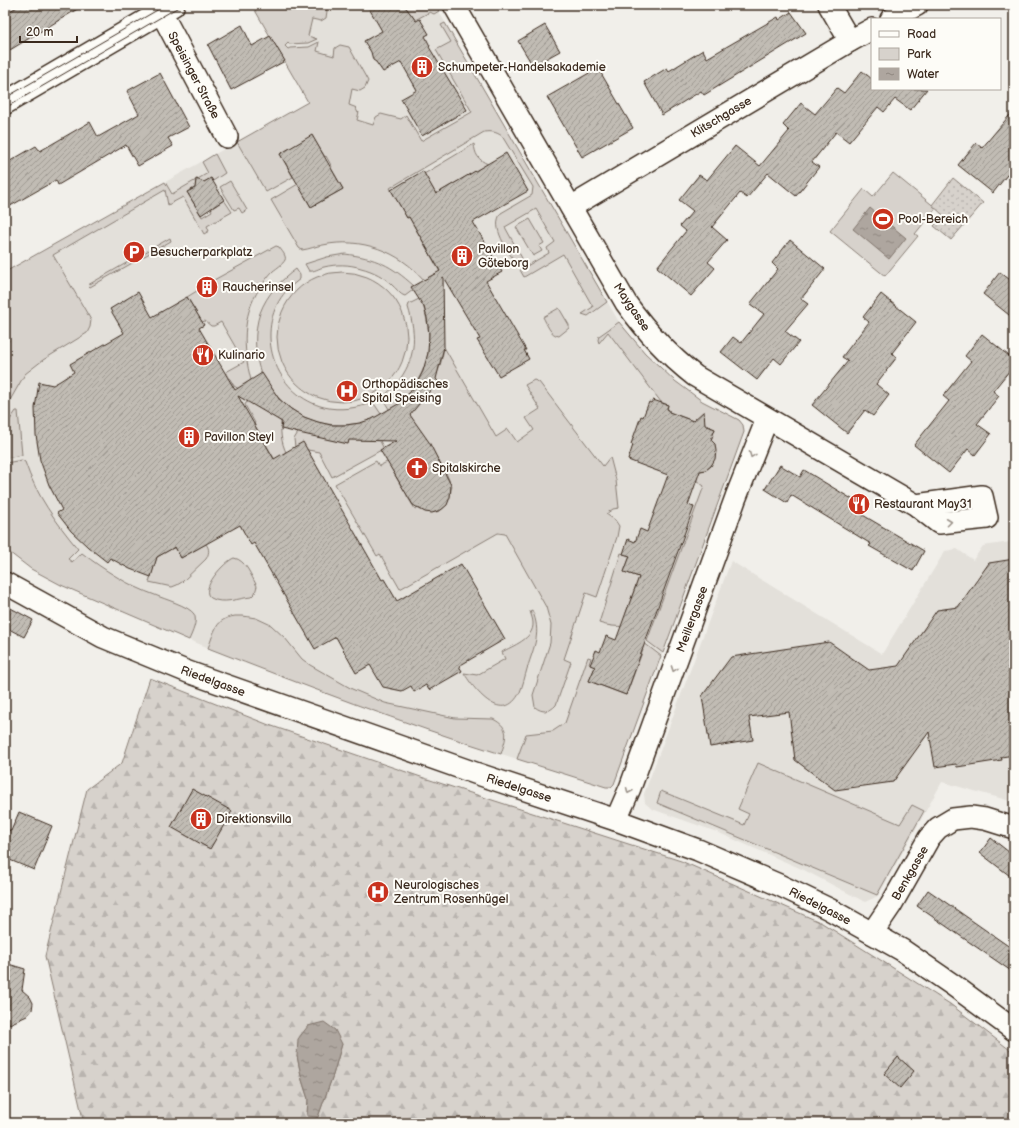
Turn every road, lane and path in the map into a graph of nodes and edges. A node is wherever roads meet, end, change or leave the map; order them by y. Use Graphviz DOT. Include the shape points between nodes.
graph roads {
  1 [pos="454,5"];
  2 [pos="829,5"];
  3 [pos="917,5"];
  4 [pos="161,9"];
  5 [pos="893,18"];
  6 [pos="871,30"];
  7 [pos="850,40"];
  8 [pos="5,102"];
  9 [pos="227,137"];
  10 [pos="571,206"];
  11 [pos="767,419"];
  12 [pos="916,505"];
  13 [pos="5,583"];
  14 [pos="616,820"];
  15 [pos="1014,828"];
  16 [pos="872,933"];
  17 [pos="1014,1030"];
  1 -- 10 [label="street, Maygasse"];
  2 -- 7 [label="street"];
  3 -- 5 [label="street"];
  4 -- 8 [label="main road, Speisinger Straße"];
  4 -- 9 [label="street, Speisinger Straße"];
  6 -- 7 [label="street, Klitschgasse"];
  7 -- 10 [label="street, Klitschgasse"];
  10 -- 11 [label="street, Maygasse" via="626,303 655,340 695,376"];
  11 -- 12 [label="street, Maygasse"];
  11 -- 14 [label="street, Meillergasse, one-way"];
  13 -- 14 [label="street, Riedelgasse" via="103,637 188,672"];
  14 -- 16 [label="street, Riedelgasse" via="698,850 772,882"];
  15 -- 16 [label="street, Benkgasse" via="971,817 953,819 938,828 929,838 892,905"];
  16 -- 17 [label="street, Riedelgasse" via="902,950"];
}
